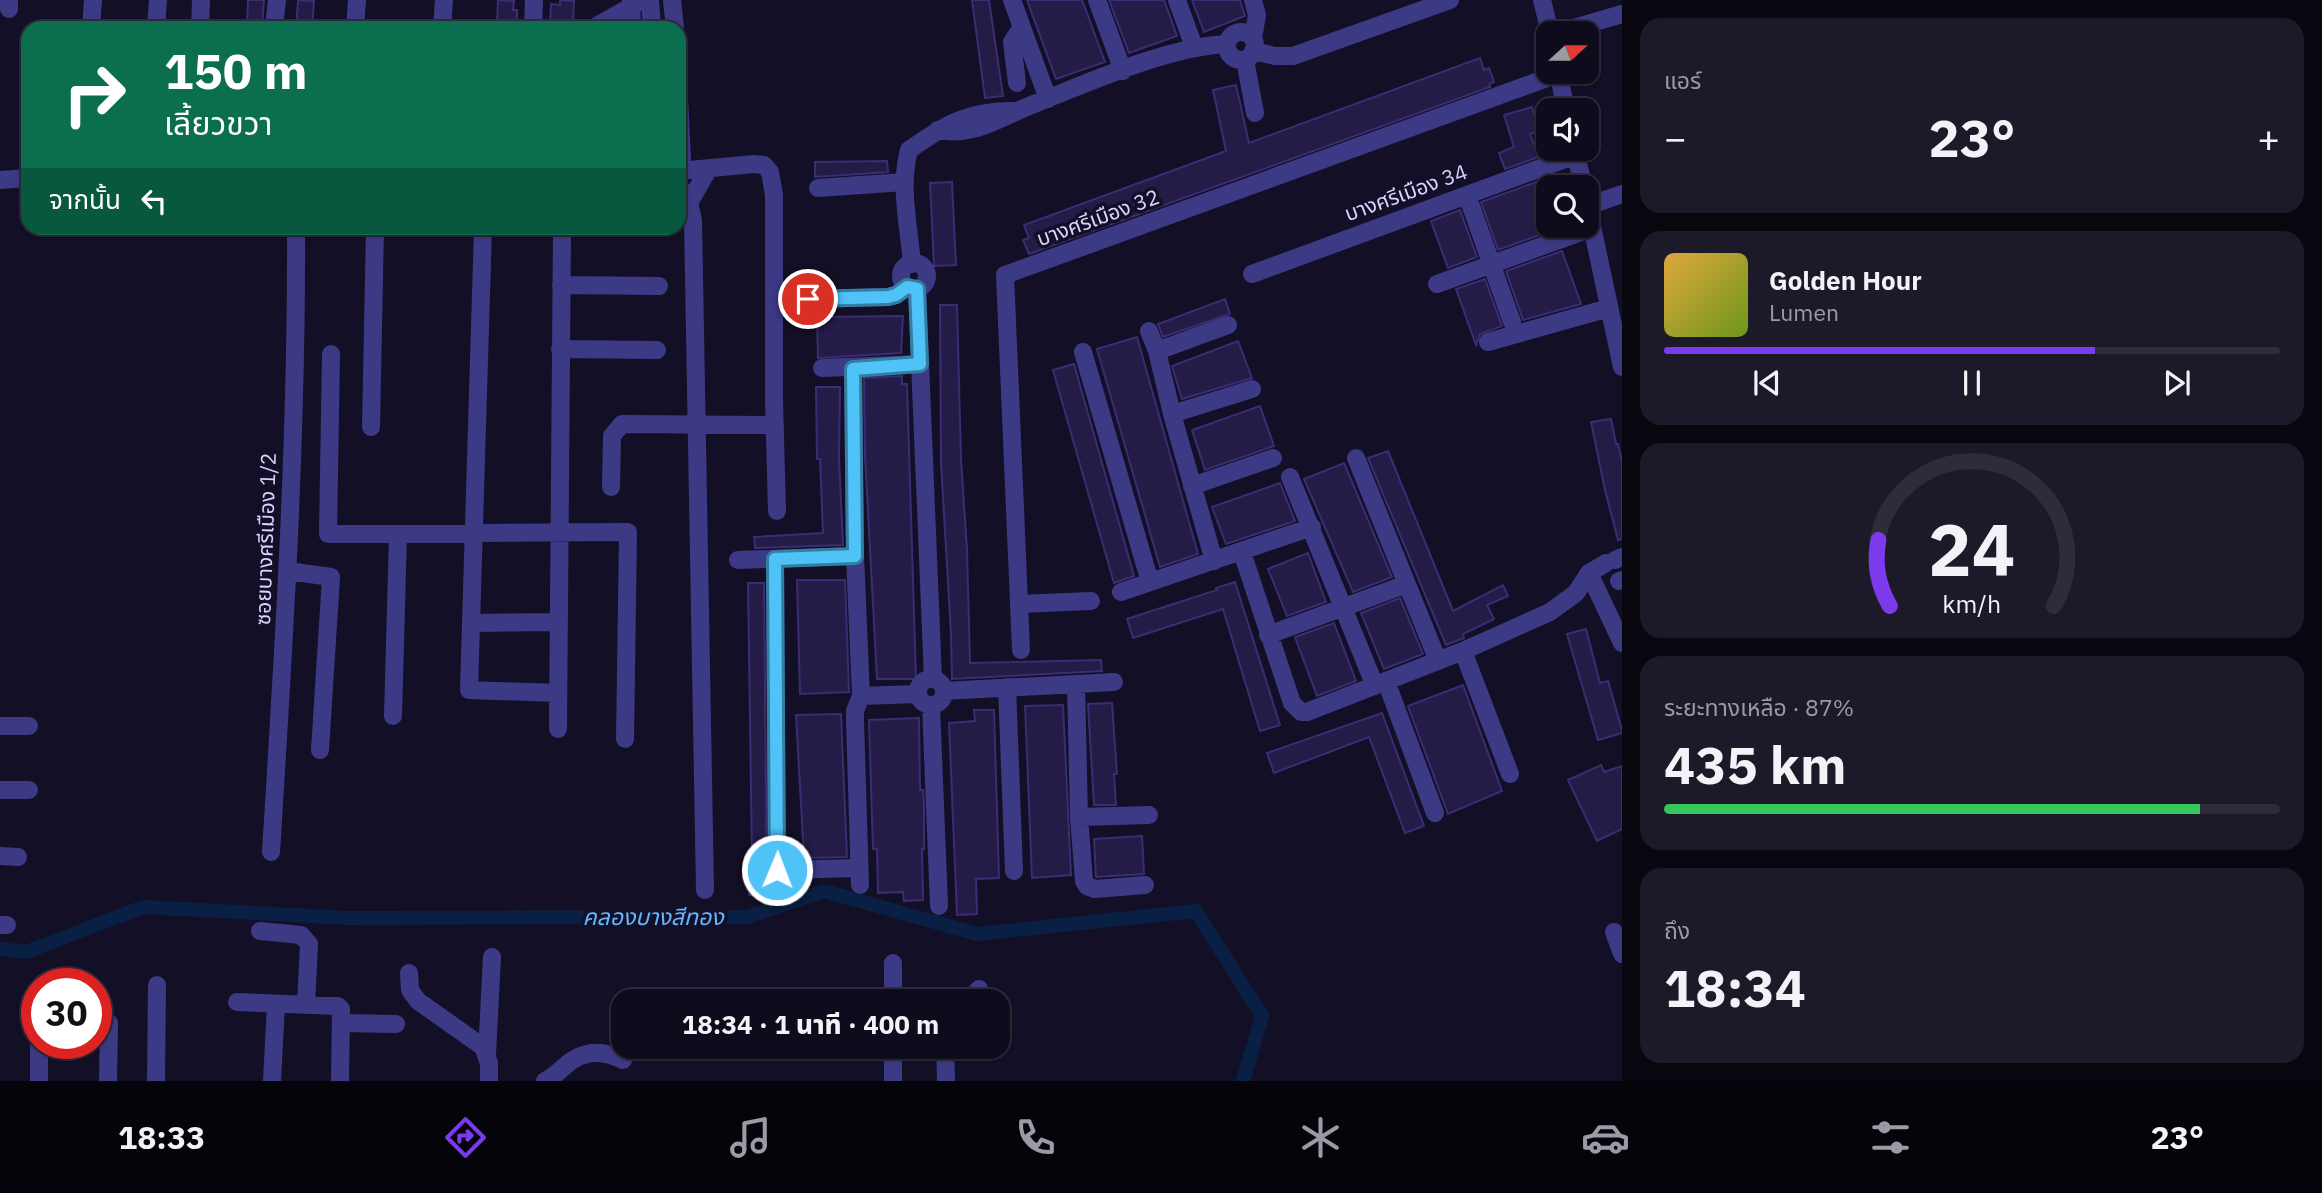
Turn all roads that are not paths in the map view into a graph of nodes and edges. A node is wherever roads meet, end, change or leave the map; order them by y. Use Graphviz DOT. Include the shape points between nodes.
graph roads {
  1 [pos="93,0"];
  2 [pos="158,0"];
  3 [pos="201,0"];
  4 [pos="276,0"];
  5 [pos="357,0"];
  6 [pos="444,0"];
  7 [pos="534,0"];
  8 [pos="650,0"];
  9 [pos="672,0"];
  10 [pos="1012,0"];
  11 [pos="1097,0"];
  12 [pos="1177,0"];
  13 [pos="1253,0"];
  14 [pos="1450,0"];
  15 [pos="1542,0"];
  16 [pos="635,2"];
  17 [pos="1622,14"];
  18 [pos="92,21"];
  19 [pos="156,21"];
  20 [pos="200,21"];
  21 [pos="274,21"];
  22 [pos="356,21"];
  23 [pos="442,21"];
  24 [pos="533,21"];
  25 [pos="604,21"];
  26 [pos="633,21"];
  27 [pos="652,21"];
  28 [pos="674,21"];
  29 [pos="1547,21"];
  30 [pos="1598,21"];
  31 [pos="1021,28"];
  32 [pos="1194,47"];
  33 [pos="1251,49"];
  34 [pos="1123,71"];
  35 [pos="1536,81"];
  36 [pos="1017,83"];
  37 [pos="1048,99"];
  38 [pos="1255,113"];
  39 [pos="1552,161"];
  40 [pos="686,166"];
  41 [pos="709,168"];
  42 [pos="21,178"];
  43 [pos="0,180"];
  44 [pos="904,182"];
  45 [pos="818,188"];
  46 [pos="1622,194"];
  47 [pos="1467,195"];
  48 [pos="686,198"];
  49 [pos="1599,201"];
  50 [pos="689,203"];
  51 [pos="296,235"];
  52 [pos="375,235"];
  53 [pos="483,235"];
  54 [pos="562,235"];
  55 [pos="1566,238"];
  56 [pos="1594,238"];
  57 [pos="1492,266"];
  58 [pos="1252,274"];
  59 [pos="1437,284"];
  60 [pos="561,285"];
  61 [pos="659,286"];
  62 [pos="912,288"];
  63 [pos="808,299"];
  64 [pos="1609,308"];
  65 [pos="1512,322"];
  66 [pos="1228,325"];
  67 [pos="1149,331"];
  68 [pos="1488,342"];
  69 [pos="560,349"];
  70 [pos="657,350"];
  71 [pos="1157,351"];
  72 [pos="1083,352"];
  73 [pos="331,354"];
  74 [pos="920,364"];
  75 [pos="1622,367"];
  76 [pos="822,368"];
  77 [pos="853,369"];
  78 [pos="1252,388"];
  79 [pos="1172,414"];
  80 [pos="696,425"];
  81 [pos="775,425"];
  82 [pos="371,426"];
  83 [pos="1273,458"];
  84 [pos="1356,458"];
  85 [pos="1290,477"];
  86 [pos="1192,485"];
  87 [pos="611,487"];
  88 [pos="777,511"];
  89 [pos="1312,527"];
  90 [pos="474,533"];
  91 [pos="559,533"];
  92 [pos="398,534"];
  93 [pos="1242,552"];
  94 [pos="855,556"];
  95 [pos="775,559"];
  96 [pos="738,560"];
  97 [pos="1614,560"];
  98 [pos="1214,561"];
  99 [pos="288,571"];
  100 [pos="1608,581"];
  101 [pos="1150,582"];
  102 [pos="1407,584"];
  103 [pos="1121,592"];
  104 [pos="1091,601"];
  105 [pos="1019,604"];
  106 [pos="1344,608"];
  107 [pos="471,622"];
  108 [pos="559,622"];
  109 [pos="1268,635"];
  110 [pos="1622,643"];
  111 [pos="1021,650"];
  112 [pos="1463,651"];
  113 [pos="1438,661"];
  114 [pos="1114,682"];
  115 [pos="1076,684"];
  116 [pos="1381,684"];
  117 [pos="938,685"];
  118 [pos="1007,687"];
  119 [pos="558,693"];
  120 [pos="861,696"];
  121 [pos="925,699"];
  122 [pos="393,716"];
  123 [pos="0,726"];
  124 [pos="29,726"];
  125 [pos="558,729"];
  126 [pos="625,739"];
  127 [pos="320,750"];
  128 [pos="1510,774"];
  129 [pos="0,790"];
  130 [pos="29,790"];
  131 [pos="1435,813"];
  132 [pos="1149,814"];
  133 [pos="1079,817"];
  134 [pos="271,852"];
  135 [pos="777,870"];
  136 [pos="1014,871"];
  137 [pos="1145,885"];
  138 [pos="705,890"];
  139 [pos="777,891"];
  140 [pos="939,906"];
  141 [pos="260,931"];
  142 [pos="1614,932"];
  143 [pos="1622,954"];
  144 [pos="492,957"];
  145 [pos="892,963"];
  146 [pos="409,974"];
  147 [pos="157,985"];
  148 [pos="893,989"];
  149 [pos="237,1002"];
  150 [pos="276,1004"];
  151 [pos="306,1005"];
  152 [pos="342,1023"];
  153 [pos="396,1024"];
  154 [pos="487,1054"];
  155 [pos="39,1059"];
  156 [pos="108,1059"];
  157 [pos="893,1059"];
  158 [pos="945,1059"];
  159 [pos="623,1060"];
  160 [pos="38,1081"];
  161 [pos="108,1081"];
  162 [pos="156,1081"];
  163 [pos="272,1081"];
  164 [pos="340,1081"];
  165 [pos="489,1081"];
  166 [pos="545,1081"];
  167 [pos="893,1081"];
  168 [pos="946,1081"];
  1 -- 18 [label="street"];
  2 -- 19 [label="street"];
  3 -- 20 [label="street"];
  4 -- 21 [label="street"];
  5 -- 22 [label="street"];
  6 -- 23 [label="street"];
  7 -- 24 [label="street"];
  8 -- 27 [label="street"];
  9 -- 28 [label="street"];
  10 -- 31 [label="street"];
  11 -- 34 [label="street"];
  12 -- 32 [label="street"];
  13 -- 33 [label="street" via="1257,15"];
  14 -- 33 [label="street" via="1293,56"];
  15 -- 29 [label="street"];
  16 -- 25 [label="street"];
  16 -- 26 [label="street"];
  17 -- 30 [label="street"];
  31 -- 36 [label="street" via="1012,42"];
  31 -- 37 [label="street"];
  32 -- 33 [label="street" via="1227,44 1233,58"];
  32 -- 34 [label="street"];
  33 -- 38 [label="street"];
  34 -- 37 [label="street"];
  35 -- 105 [label="street, บางศรีเมือง 32" via="1005,275"];
  37 -- 44 [label="street" via="1018,111 992,110 953,121 909,150"];
  39 -- 47 [label="street, บางศรีเมือง 34"];
  40 -- 41 [label="street"];
  41 -- 50 [label="street"];
  41 -- 81 [label="street" via="754,164 771,172"];
  42 -- 43 [label="street"];
  44 -- 45 [label="street"];
  44 -- 62 [label="street" via="912,264 901,274 902,283"];
  46 -- 49 [label="street"];
  47 -- 57 [label="street"];
  47 -- 58 [label="street, บางศรีเมือง 34"];
  48 -- 50 [label="street"];
  50 -- 80 [label="street" via="694,220"];
  51 -- 99 [label="street, ซอยบางศรีเมือง 1/2"];
  52 -- 82 [label="street"];
  53 -- 90 [label="street"];
  54 -- 60 [label="street"];
  55 -- 57 [label="street"];
  56 -- 64 [label="street"];
  57 -- 59 [label="street"];
  57 -- 65 [label="street"];
  60 -- 61 [label="street"];
  60 -- 69 [label="street"];
  62 -- 63 [label="street" via="888,297"];
  62 -- 74 [label="street"];
  64 -- 68 [label="street"];
  64 -- 75 [label="street"];
  66 -- 71 [label="street"];
  67 -- 71 [label="street"];
  69 -- 70 [label="street"];
  69 -- 91 [label="street"];
  71 -- 79 [label="street"];
  72 -- 101 [label="street"];
  73 -- 92 [label="street" via="328,534"];
  74 -- 77 [label="street"];
  74 -- 117 [label="street"];
  76 -- 77 [label="street"];
  77 -- 94 [label="street"];
  78 -- 79 [label="street"];
  79 -- 86 [label="street"];
  80 -- 81 [label="street"];
  80 -- 87 [label="street" via="622,424 612,436"];
  80 -- 138 [label="street"];
  81 -- 88 [label="street"];
  83 -- 86 [label="street"];
  84 -- 102 [label="street"];
  85 -- 89 [label="street"];
  86 -- 98 [label="street"];
  89 -- 93 [label="street"];
  89 -- 106 [label="street"];
  90 -- 91 [label="street"];
  90 -- 92 [label="street"];
  90 -- 107 [label="street"];
  91 -- 108 [label="street"];
  91 -- 126 [label="street" via="628,532"];
  92 -- 122 [label="street"];
  93 -- 98 [label="street"];
  93 -- 109 [label="street"];
  94 -- 95 [label="street"];
  94 -- 120 [label="street"];
  95 -- 96 [label="street"];
  95 -- 135 [label="street"];
  97 -- 100 [label="street"];
  98 -- 101 [label="street"];
  99 -- 127 [label="street" via="331,577"];
  99 -- 134 [label="street, ซอยบางศรีเมือง 1/2"];
  100 -- 110 [label="street"];
  100 -- 112 [label="street"];
  101 -- 103 [label="street"];
  102 -- 106 [label="street"];
  102 -- 113 [label="street"];
  104 -- 105 [label="street"];
  105 -- 111 [label="street, บางศรีเมือง 32"];
  106 -- 109 [label="street"];
  106 -- 116 [label="street"];
  107 -- 108 [label="street"];
  107 -- 119 [label="street" via="469,690"];
  108 -- 119 [label="street"];
  109 -- 116 [label="street" via="1296,709 1307,712"];
  112 -- 113 [label="street"];
  112 -- 128 [label="street"];
  113 -- 116 [label="street"];
  114 -- 115 [label="street"];
  115 -- 118 [label="street"];
  115 -- 133 [label="street"];
  116 -- 131 [label="street"];
  117 -- 118 [label="street"];
  117 -- 121 [label="street" via="924,681 920,685"];
  118 -- 136 [label="street"];
  119 -- 125 [label="street"];
  120 -- 121 [label="street"];
  120 -- 135 [label="street" via="855,711 859,877"];
  121 -- 140 [label="street"];
  123 -- 124 [label="street"];
  129 -- 130 [label="street"];
  132 -- 133 [label="street"];
  133 -- 137 [label="street" via="1087,886"];
  135 -- 139 [label="street"];
  141 -- 151 [label="street" via="306,937"];
  142 -- 143 [label="street"];
  144 -- 154 [label="street"];
  145 -- 148 [label="street"];
  146 -- 154 [label="street" via="410,990 418,1001"];
  147 -- 162 [label="street"];
  149 -- 150 [label="street"];
  150 -- 151 [label="street"];
  150 -- 163 [label="street"];
  151 -- 152 [label="street" via="338,1006"];
  152 -- 153 [label="street"];
  152 -- 164 [label="street"];
  154 -- 165 [label="street"];
  155 -- 160 [label="street"];
  156 -- 161 [label="street"];
  157 -- 167 [label="street"];
  158 -- 168 [label="street"];
  159 -- 166 [label="street" via="609,1053 593,1053 575,1058"];
}
